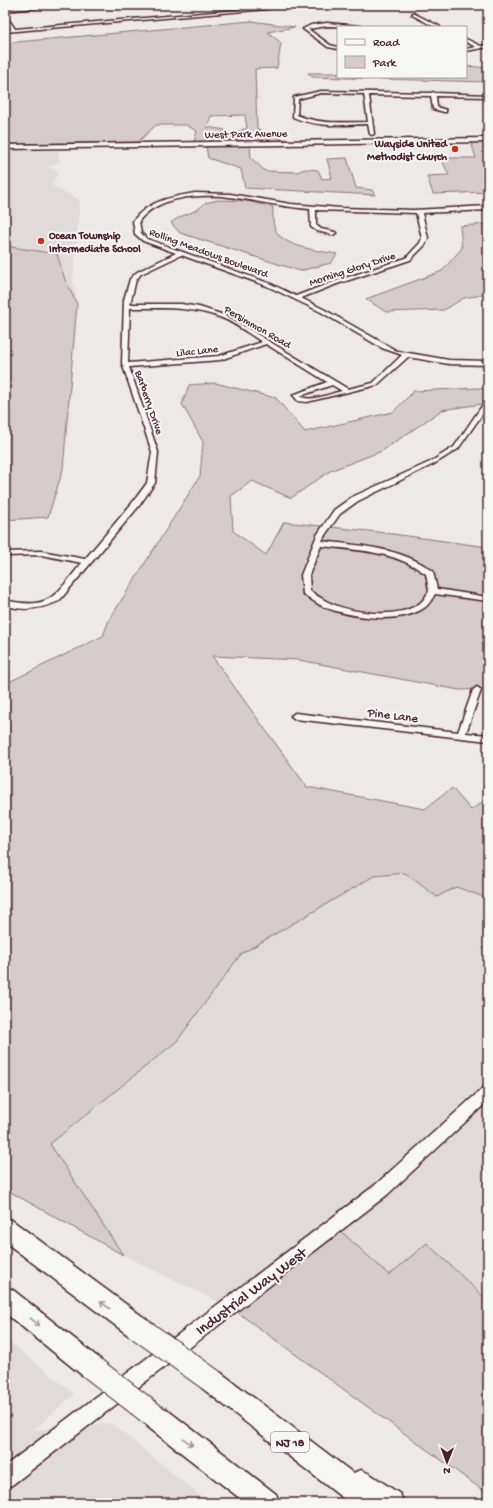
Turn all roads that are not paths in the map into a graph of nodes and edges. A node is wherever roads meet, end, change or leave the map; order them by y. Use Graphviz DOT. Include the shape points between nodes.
graph roads {
  1 [pos="62,5"];
  2 [pos="256,5"];
  3 [pos="310,5"];
  4 [pos="260,9"];
  5 [pos="5,10"];
  6 [pos="413,14"];
  7 [pos="5,15"];
  8 [pos="348,26"];
  9 [pos="436,26"];
  10 [pos="14,30"];
  11 [pos="5,31"];
  12 [pos="467,40"];
  13 [pos="488,46"];
  14 [pos="480,47"];
  15 [pos="337,48"];
  16 [pos="467,50"];
  17 [pos="366,93"];
  18 [pos="433,93"];
  19 [pos="488,96"];
  20 [pos="444,111"];
  21 [pos="370,123"];
  22 [pos="372,134"];
  23 [pos="488,140"];
  24 [pos="5,147"];
  25 [pos="313,207"];
  26 [pos="488,208"];
  27 [pos="419,212"];
  28 [pos="333,233"];
  29 [pos="180,253"];
  30 [pos="296,298"];
  31 [pos="127,306"];
  32 [pos="267,342"];
  33 [pos="406,355"];
  34 [pos="488,363"];
  35 [pos="126,365"];
  36 [pos="333,382"];
  37 [pos="347,391"];
  38 [pos="488,401"];
  39 [pos="318,543"];
  40 [pos="5,554"];
  41 [pos="87,562"];
  42 [pos="433,591"];
  43 [pos="488,599"];
  44 [pos="5,602"];
  45 [pos="476,690"];
  46 [pos="295,716"];
  47 [pos="461,735"];
  48 [pos="488,738"];
  49 [pos="488,1092"];
  50 [pos="5,1228"];
  51 [pos="5,1298"];
  52 [pos="245,1407"];
  53 [pos="5,1478"];
  54 [pos="267,1503"];
  55 [pos="370,1503"];
  56 [pos="391,1503"];
  1 -- 5 [label="street"];
  2 -- 4 [label="street"];
  3 -- 4 [label="street"];
  4 -- 10 [label="street"];
  6 -- 9 [label="street"];
  7 -- 10 [label="street"];
  8 -- 15 [label="street" via="312,26 305,29 328,46"];
  10 -- 11 [label="street"];
  12 -- 14 [label="street"];
  13 -- 14 [label="street"];
  14 -- 16 [label="street"];
  17 -- 18 [label="street"];
  17 -- 21 [label="street"];
  17 -- 21 [label="street" via="321,92 301,96 296,98 295,116 308,122"];
  18 -- 19 [label="street"];
  18 -- 20 [label="street" via="434,108"];
  21 -- 22 [label="street"];
  23 -- 24 [label="street, West Park Avenue"];
  25 -- 27 [label="street, Rolling Meadows Boulevard"];
  25 -- 28 [label="street" via="313,226"];
  25 -- 29 [label="street, Rolling Meadows Boulevard" via="281,205 246,197 196,195 157,204 140,215 136,221 138,234 157,246"];
  26 -- 27 [label="street, Rolling Meadows Boulevard"];
  27 -- 30 [label="street, Morning Glory Drive" via="425,238 423,244 408,259"];
  29 -- 30 [label="street, Rolling Meadows Boulevard" via="251,278"];
  29 -- 31 [label="street, Barberry Drive" via="133,279"];
  30 -- 33 [label="street, Rolling Meadows Boulevard" via="384,347"];
  31 -- 32 [label="street, Persimmon Road" via="168,305 197,308 225,317"];
  31 -- 35 [label="street, Barberry Drive"];
  32 -- 35 [label="street, Lilac Lane" via="220,358"];
  32 -- 36 [label="street, Persimmon Road"];
  33 -- 34 [label="street, Rolling Meadows Boulevard" via="449,362"];
  33 -- 37 [label="street" via="375,384"];
  35 -- 41 [label="street, Barberry Drive" via="155,452 155,462 150,482 140,498"];
  36 -- 37 [label="street, Persimmon Road"];
  36 -- 37 [label="street" via="296,395 297,398 308,400"];
  38 -- 39 [label="street" via="456,448 432,463 355,499 337,512"];
  39 -- 42 [label="street" via="386,553 417,562 430,573"];
  39 -- 42 [label="street" via="305,575 306,592 326,605 356,613 394,615 419,608 428,601"];
  40 -- 41 [label="street" via="41,554"];
  41 -- 44 [label="street, Barberry Drive" via="56,599 44,605 31,607"];
  42 -- 43 [label="street"];
  45 -- 47 [label="street"];
  46 -- 47 [label="street, Pine Lane"];
  47 -- 48 [label="street, Pine Lane"];
  49 -- 53 [label="street, Industrial Way West" via="381,1190"];
  52 -- 50 [label="highway, NJ 18, one-way, bridge"];
  51 -- 54 [label="highway, one-way, bridge"];
  52 -- 55 [label="highway, NJ 18"];
  52 -- 56 [label="highway"];
}
